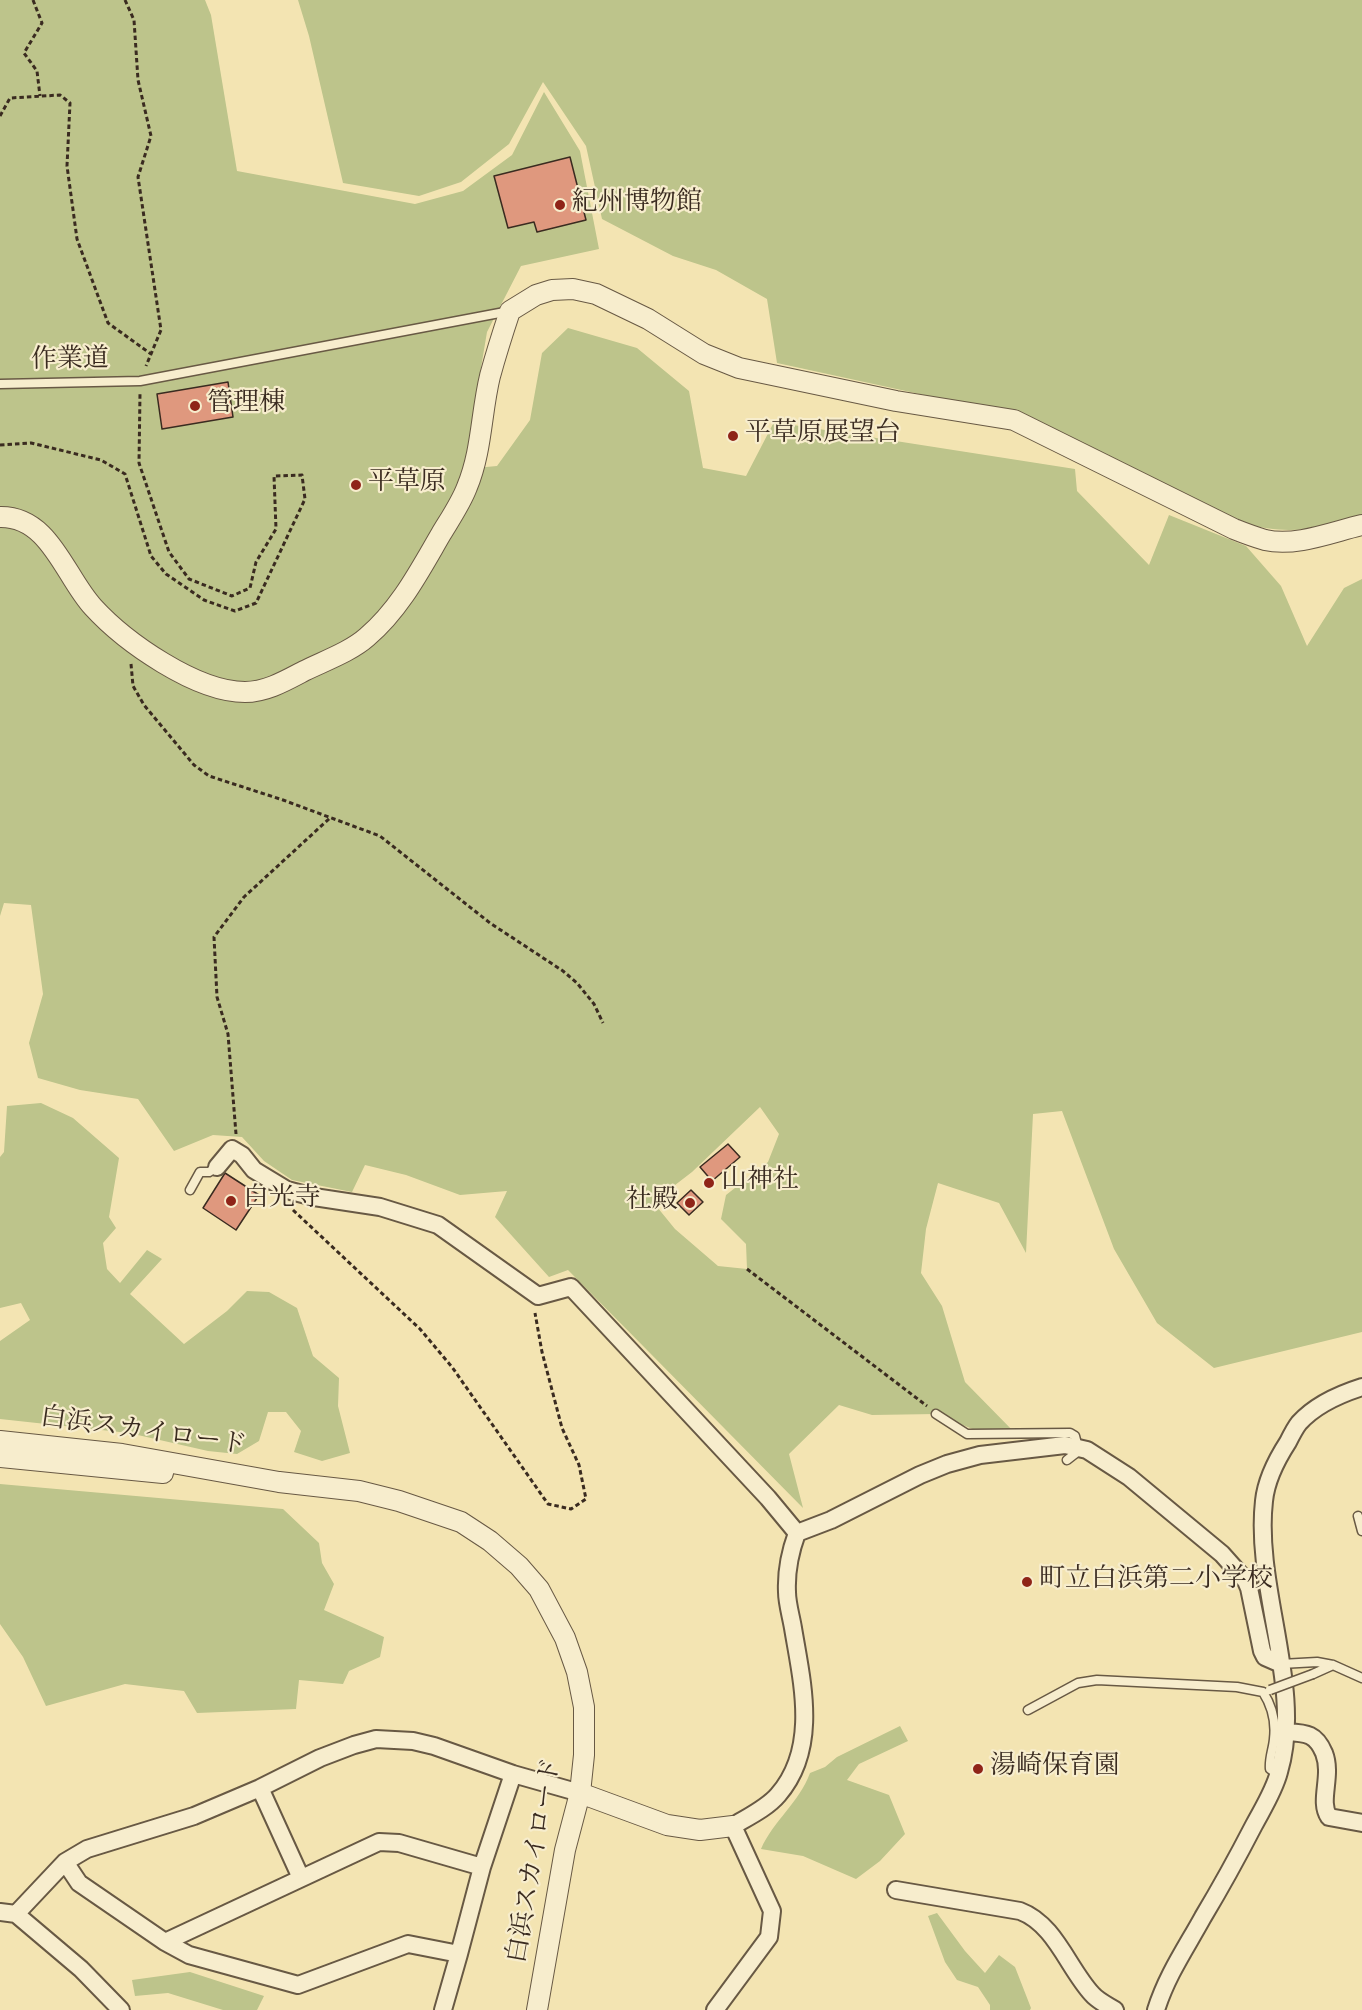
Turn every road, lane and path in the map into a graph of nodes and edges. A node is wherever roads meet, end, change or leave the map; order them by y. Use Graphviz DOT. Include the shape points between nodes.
graph roads {
  1 [pos="33,0"];
  2 [pos="125,0"];
  3 [pos="40,96"];
  4 [pos="0,116"];
  5 [pos="510,311"];
  6 [pos="151,354"];
  7 [pos="140,381"];
  8 [pos="0,384"];
  9 [pos="0,444"];
  10 [pos="0,518"];
  11 [pos="1362,525"];
  12 [pos="128,640"];
  13 [pos="331,817"];
  14 [pos="603,1023"];
  15 [pos="234,1108"];
  16 [pos="217,1167"];
  17 [pos="190,1190"];
  18 [pos="289,1206"];
  19 [pos="747,1269"];
  20 [pos="538,1296"];
  21 [pos="1362,1388"];
  22 [pos="917,1396"];
  23 [pos="936,1414"];
  24 [pos="0,1441"];
  25 [pos="1073,1454"];
  26 [pos="0,1456"];
  27 [pos="279,1482"];
  28 [pos="1358,1516"];
  29 [pos="1362,1531"];
  30 [pos="797,1533"];
  31 [pos="1281,1664"];
  32 [pos="1333,1665"];
  33 [pos="1362,1678"];
  34 [pos="1267,1691"];
  35 [pos="1028,1710"];
  36 [pos="1287,1732"];
  37 [pos="513,1774"];
  38 [pos="1279,1775"];
  39 [pos="260,1788"];
  40 [pos="580,1793"];
  41 [pos="1362,1823"];
  42 [pos="734,1826"];
  43 [pos="65,1862"];
  44 [pos="482,1867"];
  45 [pos="301,1878"];
  46 [pos="896,1890"];
  47 [pos="8,1913"];
  48 [pos="165,1942"];
  49 [pos="459,1954"];
  50 [pos="121,2010"];
  51 [pos="443,2010"];
  52 [pos="537,2010"];
  53 [pos="715,2010"];
  54 [pos="1115,2010"];
  55 [pos="1156,2010"];
  1 -- 3 [label="path" via="42,23 24,53 37,71"];
  2 -- 6 [label="path" via="134,20 138,80 151,136 138,177 160,330"];
  3 -- 4 [label="path" via="10,98"];
  3 -- 6 [label="path" via="60,95 70,103 67,165 77,239 108,323"];
  5 -- 7 [label="lane, 作業道"];
  5 -- 11 [label="street" via="552,290 596,294 648,319 704,354 740,368 896,401 1014,420 1234,529 1266,540 1300,540"];
  5 -- 12 [label="street" via="490,377 478,453 467,488 406,593 367,638 264,690 247,692 229,691 192,677"];
  6 -- 7 [label="path"];
  7 -- 8 [label="lane, 作業道"];
  7 -- 9 [label="path" via="139,464 169,552 189,579 232,596 250,588 256,562 276,529 274,476 302,474 305,499 256,603 235,611 204,600 166,574 151,556 125,474 101,460 31,444"];
  10 -- 12 [label="street" via="20,521 43,536 92,606"];
  12 -- 13 [label="path" via="133,686 194,765 210,776"];
  13 -- 14 [label="path" via="380,836 490,923 563,971 594,1004"];
  13 -- 15 [label="path" via="244,897 214,937 217,997 228,1034"];
  16 -- 17 [label="lane" via="200,1172"];
  16 -- 20 [label="street" via="232,1149 254,1170 287,1190 380,1207 438,1225"];
  18 -- 20 [label="path" via="426,1336 548,1504 571,1509 586,1499 579,1465 562,1428 542,1352 534,1311"];
  19 -- 22 [label="path"];
  20 -- 30 [label="street" via="571,1287"];
  21 -- 31 [label="street" via="1319,1406 1300,1423 1272,1473 1264,1500 1267,1576"];
  23 -- 25 [label="lane" via="967,1434 1070,1432 1075,1436"];
  24 -- 27 [label="street, 白浜スカイロード" via="123,1454"];
  25 -- 30 [label="street" via="1065,1445 1042,1446 947,1464"];
  25 -- 31 [label="street" via="1087,1450 1129,1477 1222,1554 1249,1588 1265,1657"];
  26 -- 27 [label="street, 白浜スカイロード"];
  27 -- 40 [label="street, 白浜スカイロード" via="359,1491 437,1512 490,1541 519,1566 539,1589 553,1614 577,1672 584,1707"];
  28 -- 29 [label="lane"];
  30 -- 42 [label="street" via="788,1566 787,1593 800,1670 804,1740 778,1796"];
  31 -- 32 [label="lane"];
  31 -- 36 [label="street"];
  32 -- 33 [label="lane"];
  32 -- 34 [label="lane, bridge"];
  34 -- 35 [label="lane" via="1097,1680 1078,1683"];
  34 -- 38 [label="lane" via="1275,1720 1270,1769"];
  36 -- 38 [label="street"];
  36 -- 41 [label="street" via="1299,1732 1320,1742 1329,1773 1324,1806 1329,1817"];
  37 -- 39 [label="street" via="435,1746 376,1739 320,1758"];
  37 -- 40 [label="street"];
  37 -- 44 [label="street"];
  38 -- 55 [label="street" via="1244,1845 1171,1970"];
  39 -- 43 [label="street" via="194,1816 87,1850"];
  39 -- 45 [label="street"];
  40 -- 42 [label="street" via="667,1825 700,1830"];
  40 -- 52 [label="street, 白浜スカイロード" via="565,1850"];
  42 -- 53 [label="street" via="772,1911 769,1937"];
  43 -- 47 [label="street"];
  43 -- 48 [label="street" via="79,1883"];
  44 -- 45 [label="street" via="399,1843 379,1842"];
  44 -- 49 [label="street"];
  45 -- 48 [label="street"];
  46 -- 54 [label="street" via="1029,1914 1042,1924 1094,1996"];
  47 -- 50 [label="street" via="81,1969"];
  48 -- 49 [label="street" via="189,1955 298,1985 408,1944"];
  49 -- 51 [label="street"];
}
